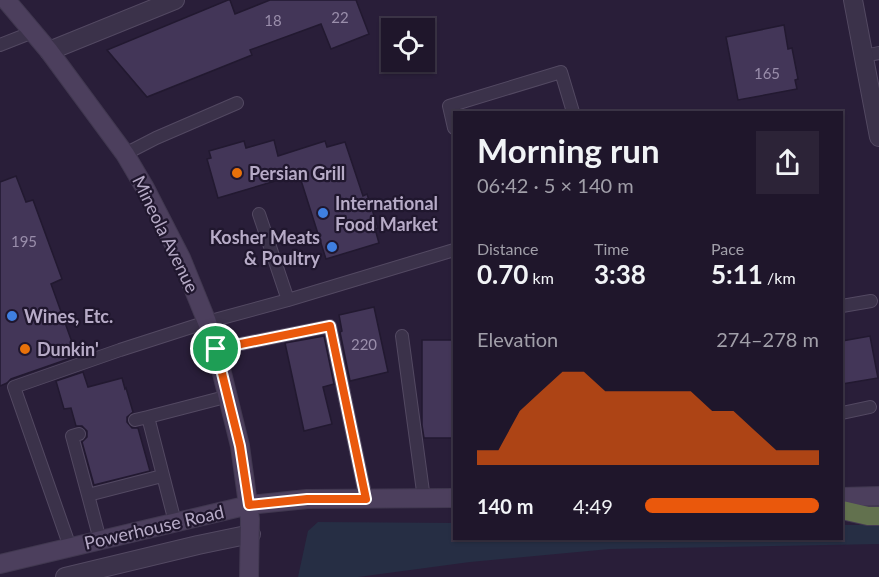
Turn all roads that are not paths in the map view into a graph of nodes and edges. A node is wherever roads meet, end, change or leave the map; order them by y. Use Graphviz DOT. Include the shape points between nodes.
graph roads {
  1 [pos="6,0"];
  2 [pos="175,0"];
  3 [pos="853,0"];
  4 [pos="140,7"];
  5 [pos="33,33"];
  6 [pos="0,45"];
  7 [pos="49,51"];
  8 [pos="871,54"];
  9 [pos="237,104"];
  10 [pos="573,111"];
  11 [pos="453,124"];
  12 [pos="879,138"];
  13 [pos="125,154"];
  14 [pos="259,214"];
  15 [pos="453,250"];
  16 [pos="288,300"];
  17 [pos="871,301"];
  18 [pos="843,306"];
  19 [pos="207,321"];
  20 [pos="402,336"];
  21 [pos="216,349"];
  22 [pos="229,396"];
  23 [pos="870,408"];
  24 [pos="843,412"];
  25 [pos="79,434"];
  26 [pos="162,476"];
  27 [pos="88,495"];
  28 [pos="879,496"];
  29 [pos="843,497"];
  30 [pos="453,498"];
  31 [pos="366,499"];
  32 [pos="423,499"];
  33 [pos="249,505"];
  34 [pos="843,510"];
  35 [pos="879,516"];
  36 [pos="175,522"];
  37 [pos="251,534"];
  38 [pos="100,540"];
  39 [pos="70,547"];
  40 [pos="0,564"];
  41 [pos="65,577"];
  42 [pos="249,577"];
  1 -- 5 [label="main road, Mineola Avenue"];
  2 -- 4 [label="street"];
  3 -- 8 [label="street"];
  4 -- 7 [label="street"];
  5 -- 6 [label="lane"];
  5 -- 7 [label="main road, Mineola Avenue"];
  7 -- 13 [label="main road, Mineola Avenue"];
  8 -- 12 [label="street"];
  9 -- 13 [label="lane"];
  10 -- 11 [label="lane" via="561,72 449,106"];
  13 -- 19 [label="main road, Mineola Avenue" via="181,258"];
  14 -- 16 [label="lane"];
  15 -- 16 [label="lane"];
  16 -- 19 [label="lane"];
  17 -- 18 [label="lane"];
  19 -- 21 [label="main road, Mineola Avenue"];
  19 -- 39 [label="lane" via="14,387"];
  20 -- 32 [label="lane"];
  21 -- 22 [label="main road, Mineola Avenue"];
  21 -- 31 [label="lane" via="330,326"];
  22 -- 26 [label="lane" via="142,419"];
  22 -- 33 [label="main road, Mineola Avenue"];
  23 -- 24 [label="lane"];
  25 -- 27 [label="lane" via="72,436 83,462"];
  26 -- 27 [label="lane"];
  26 -- 36 [label="lane"];
  27 -- 38 [label="lane"];
  28 -- 29 [label="main road"];
  30 -- 32 [label="main road, Powerhouse Road"];
  31 -- 32 [label="main road, Powerhouse Road"];
  31 -- 33 [label="main road, Powerhouse Road" via="307,499"];
  33 -- 36 [label="main road, Powerhouse Road"];
  33 -- 37 [label="main road, Mineola Avenue"];
  34 -- 35 [label="highway"];
  36 -- 38 [label="main road, Powerhouse Road"];
  37 -- 41 [label="street, Powerhouse Road"];
  37 -- 42 [label="main road, Mineola Avenue"];
  38 -- 39 [label="main road, Powerhouse Road"];
  39 -- 40 [label="main road, Powerhouse Road"];
}
